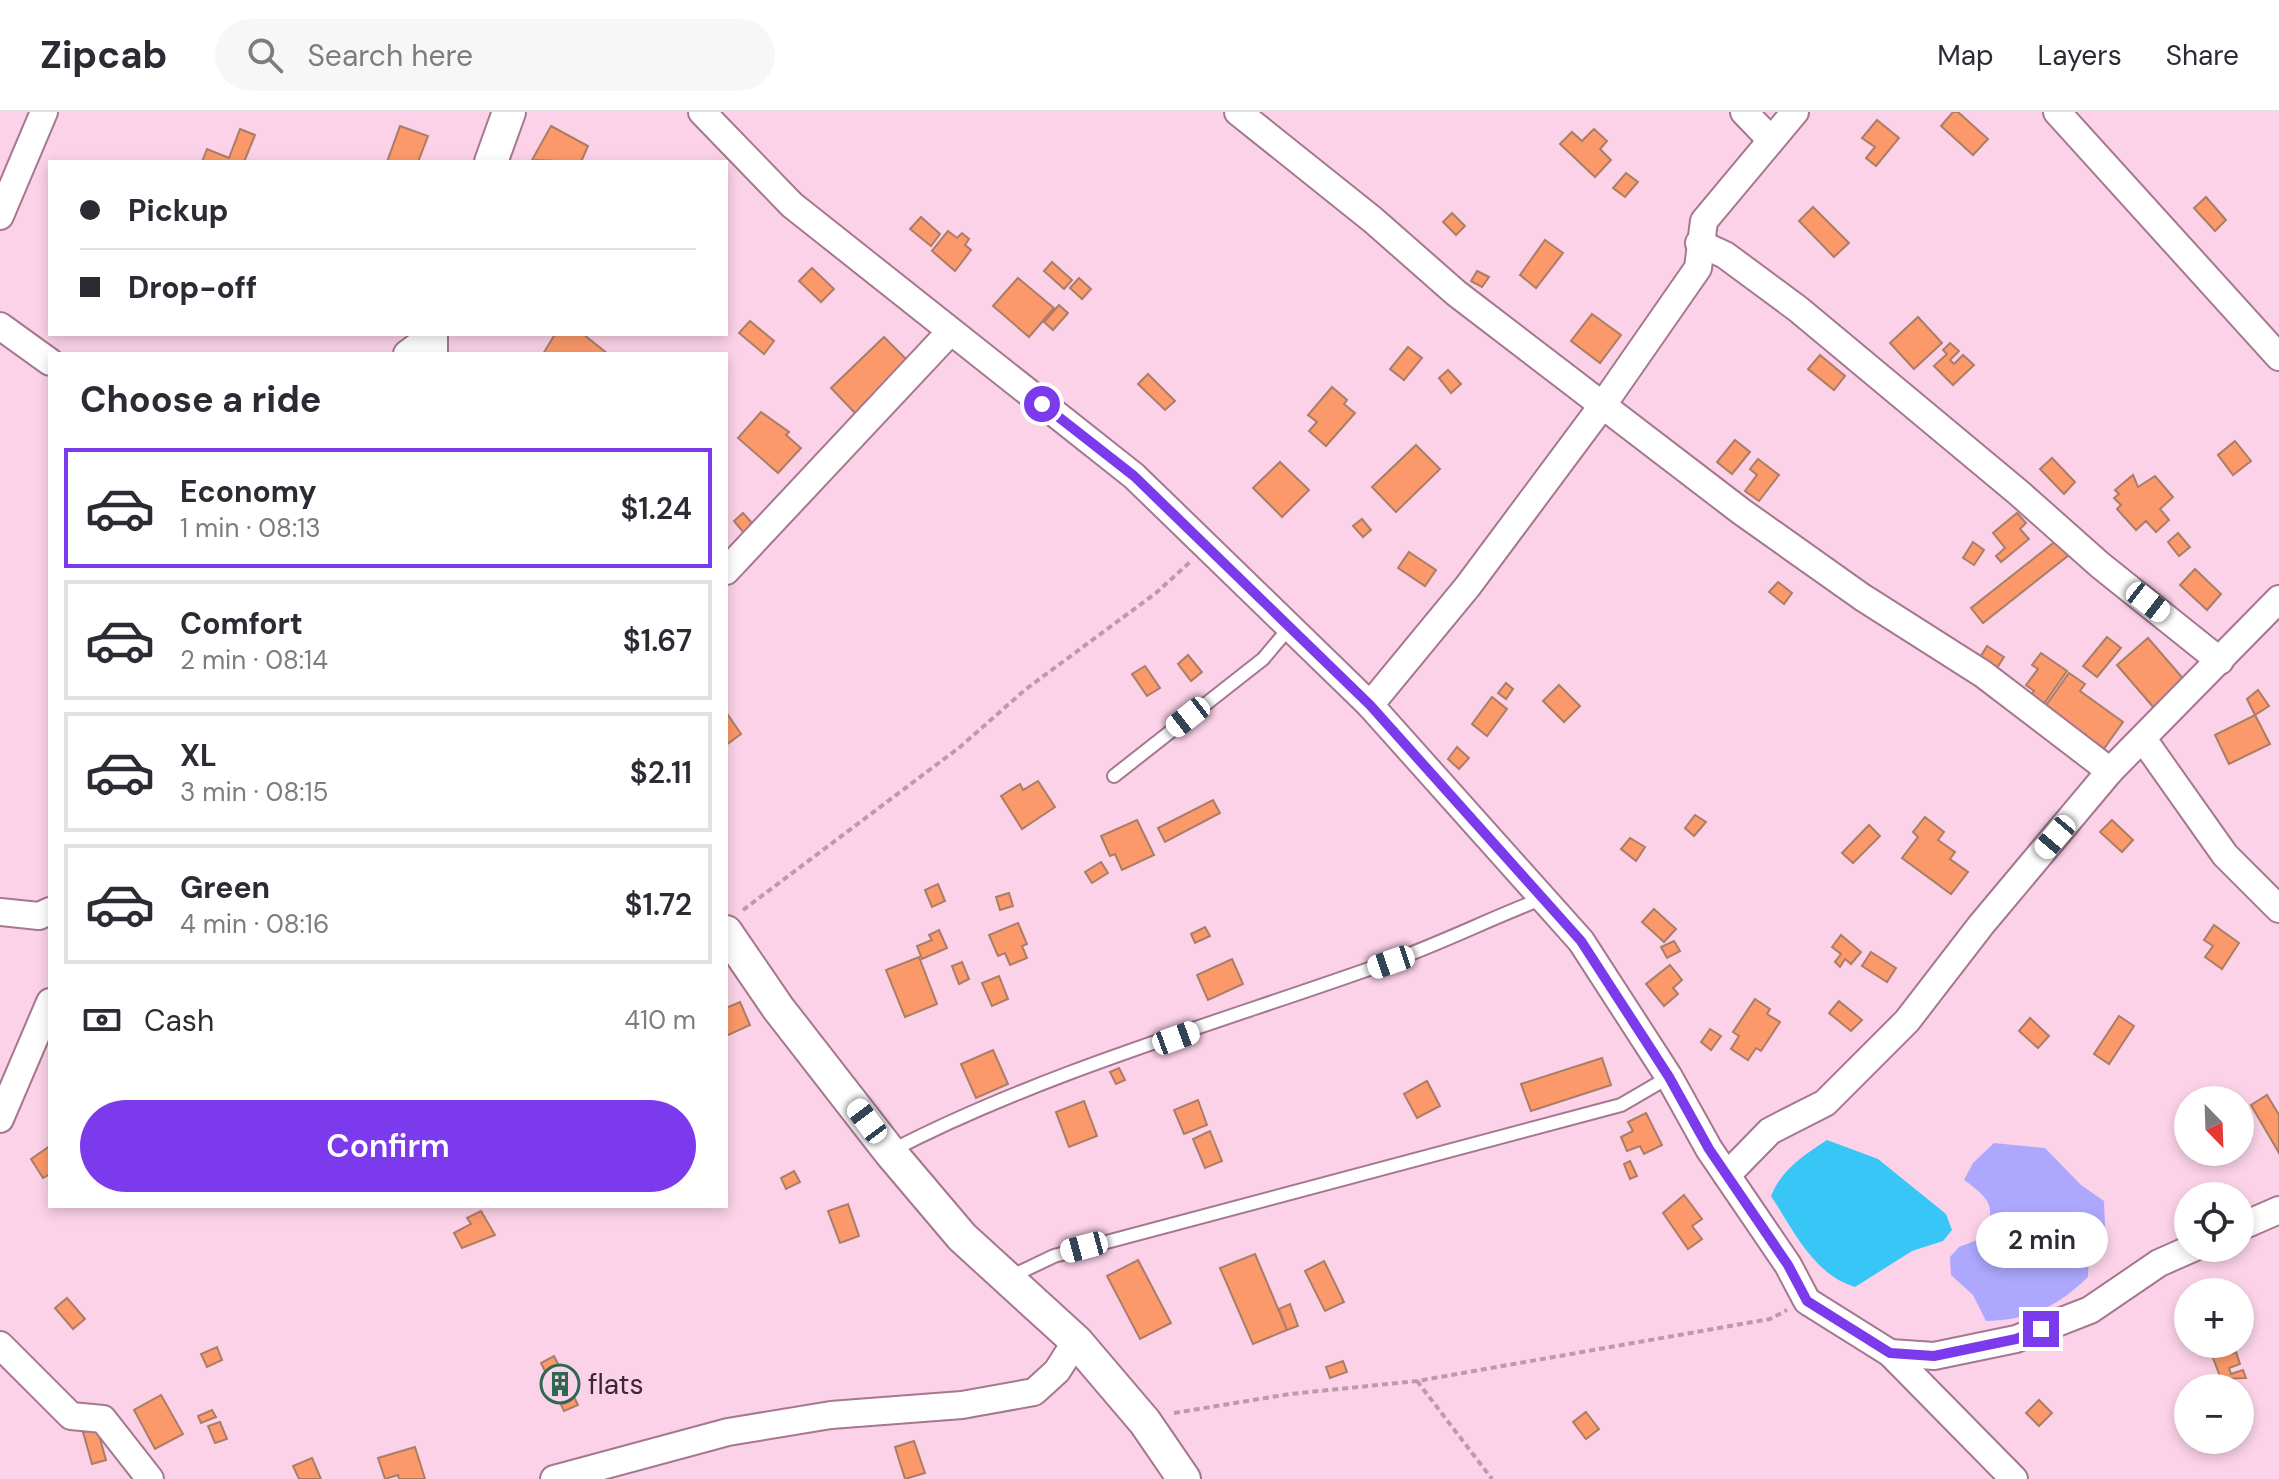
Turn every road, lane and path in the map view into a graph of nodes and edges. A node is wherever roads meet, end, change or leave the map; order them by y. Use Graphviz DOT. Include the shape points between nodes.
graph roads {
  1 [pos="44,112"];
  2 [pos="509,112"];
  3 [pos="702,112"];
  4 [pos="1238,112"];
  5 [pos="1744,112"];
  6 [pos="1795,112"];
  7 [pos="2057,112"];
  8 [pos="1771,140"];
  9 [pos="492,160"];
  10 [pos="0,216"];
  11 [pos="1699,243"];
  12 [pos="0,326"];
  13 [pos="950,332"];
  14 [pos="2279,357"];
  15 [pos="48,361"];
  16 [pos="1602,406"];
  17 [pos="1207,547"];
  18 [pos="728,569"];
  19 [pos="2279,599"];
  20 [pos="1290,627"];
  21 [pos="2220,661"];
  22 [pos="1370,705"];
  23 [pos="2143,739"];
  24 [pos="2110,771"];
  25 [pos="1114,776"];
  26 [pos="1544,898"];
  27 [pos="2279,909"];
  28 [pos="0,912"];
  29 [pos="48,912"];
  30 [pos="732,923"];
  31 [pos="48,1007"];
  32 [pos="1669,1077"];
  33 [pos="0,1119"];
  34 [pos="890,1152"];
  35 [pos="1727,1175"];
  36 [pos="2279,1210"];
  37 [pos="2254,1221"];
  38 [pos="2174,1256"];
  39 [pos="1006,1279"];
  40 [pos="1807,1301"];
  41 [pos="1076,1341"];
  42 [pos="0,1345"];
  43 [pos="1890,1353"];
  44 [pos="1417,1381"];
  45 [pos="1145,1422"];
  46 [pos="150,1479"];
  47 [pos="554,1479"];
  48 [pos="1184,1479"];
  49 [pos="1492,1479"];
  50 [pos="2014,1479"];
  1 -- 10 [label="street"];
  2 -- 9 [label="street"];
  3 -- 13 [label="street" via="792,205"];
  4 -- 16 [label="street"];
  5 -- 8 [label="street"];
  6 -- 8 [label="street"];
  7 -- 14 [label="street"];
  8 -- 11 [label="street" via="1704,221"];
  11 -- 16 [label="street" via="1698,268"];
  11 -- 21 [label="street" via="1725,255 1798,309"];
  12 -- 15 [label="street"];
  13 -- 17 [label="street" via="1134,476"];
  13 -- 18 [label="street"];
  16 -- 22 [label="street" via="1468,586"];
  16 -- 24 [label="street" via="1862,597 1983,674"];
  17 -- 20 [label="street"];
  17 -- 30 [label="path" via="1156,593 1026,689 960,747"];
  19 -- 21 [label="street"];
  20 -- 22 [label="street"];
  20 -- 25 [label="lane" via="1263,659"];
  21 -- 23 [label="street"];
  22 -- 26 [label="street"];
  23 -- 24 [label="street"];
  23 -- 27 [label="street" via="2225,855"];
  24 -- 35 [label="street" via="1907,1021 1825,1103 1770,1131"];
  26 -- 32 [label="street" via="1581,941"];
  26 -- 34 [label="lane" via="1391,962 940,1126"];
  28 -- 29 [label="street" via="39,916"];
  30 -- 34 [label="street" via="778,1008"];
  31 -- 33 [label="street"];
  32 -- 35 [label="street"];
  32 -- 39 [label="lane" via="1621,1105 1054,1256"];
  34 -- 39 [label="street" via="962,1237"];
  35 -- 40 [label="street"];
  36 -- 37 [label="street"];
  38 -- 43 [label="street" via="2090,1310 2016,1339 1934,1356"];
  39 -- 41 [label="street"];
  40 -- 43 [label="street"];
  40 -- 44 [label="path" via="1770,1319"];
  41 -- 45 [label="street"];
  41 -- 47 [label="street" via="1057,1371 1034,1392 728,1432"];
  42 -- 46 [label="street" via="71,1416 103,1419"];
  43 -- 50 [label="street"];
  44 -- 45 [label="path" via="1290,1394"];
  44 -- 49 [label="path"];
  45 -- 48 [label="street"];
}
